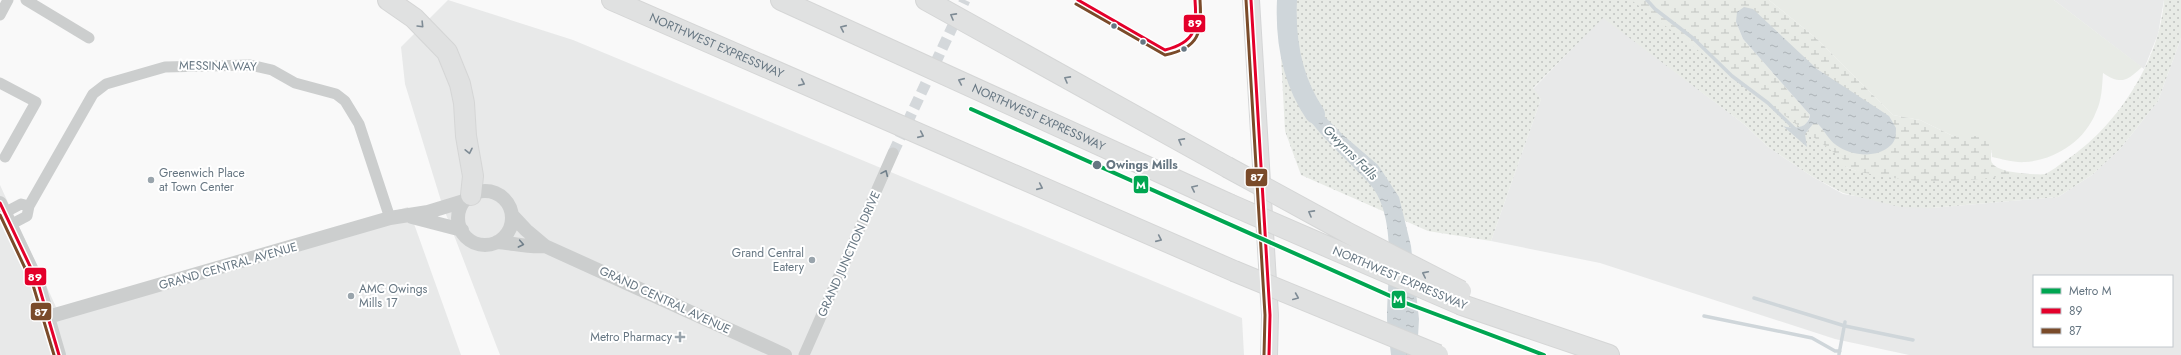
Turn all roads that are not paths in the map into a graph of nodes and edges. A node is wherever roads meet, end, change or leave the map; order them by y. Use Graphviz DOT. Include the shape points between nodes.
graph roads {
  1 [pos="8,0"];
  2 [pos="26,0"];
  3 [pos="388,0"];
  4 [pos="612,0"];
  5 [pos="781,0"];
  6 [pos="926,0"];
  7 [pos="1251,0"];
  8 [pos="0,15"];
  9 [pos="89,38"];
  10 [pos="0,82"];
  11 [pos="893,153"];
  12 [pos="5,157"];
  13 [pos="467,198"];
  14 [pos="5,214"];
  15 [pos="512,215"];
  16 [pos="408,216"];
  17 [pos="390,218"];
  18 [pos="462,230"];
  19 [pos="498,242"];
  20 [pos="545,246"];
  21 [pos="1461,298"];
  22 [pos="48,317"];
  23 [pos="58,355"];
  24 [pos="785,355"];
  25 [pos="804,355"];
  26 [pos="1269,355"];
  27 [pos="1438,355"];
  28 [pos="1609,355"];
  1 -- 8 [label="street"];
  2 -- 9 [label="street"];
  3 -- 13 [label="highway, one-way" via="414,18 447,52 460,84 473,173"];
  4 -- 27 [label="highway, NORTHWEST EXPRESSWAY, one-way, bridge" via="1234,272"];
  21 -- 5 [label="highway, NORTHWEST EXPRESSWAY, one-way, bridge" via="1229,204"];
  21 -- 6 [label="highway, one-way, bridge"];
  7 -- 26 [label="main road" via="1270,315"];
  10 -- 12 [label="street" via="36,102"];
  25 -- 11 [label="street, GRAND JUNCTION DRIVE, one-way"];
  13 -- 15 [label="street, GRAND CENTRAL AVENUE" via="478,191 493,192 508,202"];
  13 -- 16 [label="street, GRAND CENTRAL AVENUE"];
  13 -- 18 [label="street" via="459,209 458,218"];
  14 -- 17 [label="street, MESSINA WAY" via="27,216 29,206 99,87 165,67 250,65 272,70 295,83 336,94 345,101 359,124"];
  14 -- 22 [label="street" via="38,283"];
  15 -- 19 [label="street" via="510,229"];
  15 -- 20 [label="street, GRAND CENTRAL AVENUE"];
  16 -- 17 [label="street, GRAND CENTRAL AVENUE"];
  16 -- 18 [label="street, GRAND CENTRAL AVENUE"];
  17 -- 22 [label="street, GRAND CENTRAL AVENUE"];
  18 -- 19 [label="street, GRAND CENTRAL AVENUE" via="471,241 479,244"];
  19 -- 20 [label="street, GRAND CENTRAL AVENUE, one-way"];
  20 -- 24 [label="street, GRAND CENTRAL AVENUE"];
  21 -- 28 [label="highway, NORTHWEST EXPRESSWAY"];
  22 -- 23 [label="street"];
}
